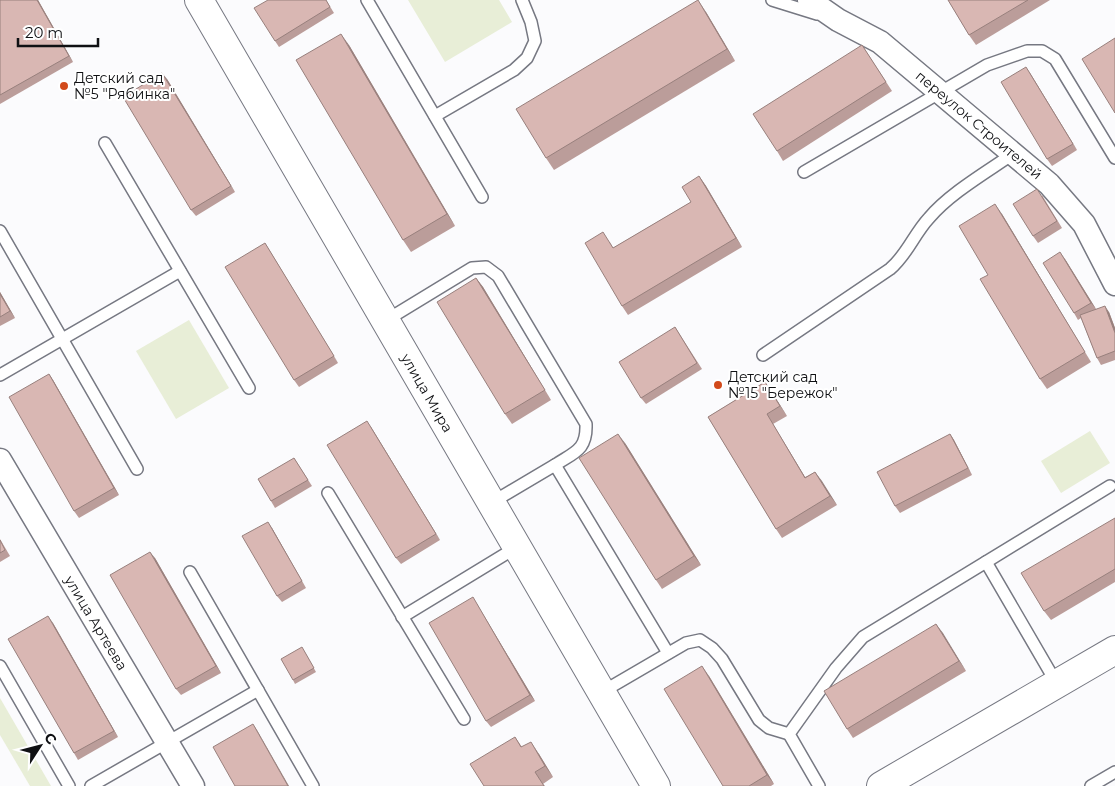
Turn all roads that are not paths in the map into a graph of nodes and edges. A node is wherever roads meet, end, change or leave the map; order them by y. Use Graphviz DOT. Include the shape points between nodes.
graph roads {
  1 [pos="199,0"];
  2 [pos="367,0"];
  3 [pos="522,0"];
  4 [pos="772,0"];
  5 [pos="809,0"];
  6 [pos="838,20"];
  7 [pos="939,92"];
  8 [pos="435,116"];
  9 [pos="105,143"];
  10 [pos="1014,153"];
  11 [pos="1115,158"];
  12 [pos="804,172"];
  13 [pos="482,197"];
  14 [pos="0,230"];
  15 [pos="180,271"];
  16 [pos="1113,271"];
  17 [pos="386,321"];
  18 [pos="62,339"];
  19 [pos="763,355"];
  20 [pos="0,375"];
  21 [pos="249,388"];
  22 [pos="0,460"];
  23 [pos="555,465"];
  24 [pos="137,469"];
  25 [pos="1110,486"];
  26 [pos="328,492"];
  27 [pos="491,503"];
  28 [pos="517,547"];
  29 [pos="986,562"];
  30 [pos="190,572"];
  31 [pos="402,617"];
  32 [pos="1115,650"];
  33 [pos="668,652"];
  34 [pos="0,666"];
  35 [pos="1057,684"];
  36 [pos="258,690"];
  37 [pos="602,692"];
  38 [pos="464,719"];
  39 [pos="788,734"];
  40 [pos="166,743"];
  41 [pos="1115,772"];
  42 [pos="69,786"];
  43 [pos="91,786"];
  44 [pos="193,786"];
  45 [pos="313,786"];
  46 [pos="656,786"];
  47 [pos="820,786"];
  48 [pos="881,786"];
  49 [pos="1090,786"];
  1 -- 17 [label="street, улица Мира"];
  2 -- 8 [label="lane"];
  3 -- 8 [label="lane" via="535,41 527,58 514,70"];
  4 -- 6 [label="lane"];
  5 -- 6 [label="street, переулок Строителей"];
  6 -- 7 [label="street, переулок Строителей" via="880,42"];
  7 -- 10 [label="street, переулок Строителей"];
  7 -- 11 [label="lane" via="987,65 1027,51 1042,51 1055,59"];
  7 -- 12 [label="lane"];
  8 -- 13 [label="lane"];
  9 -- 15 [label="lane"];
  10 -- 16 [label="street, переулок Строителей" via="1068,204"];
  10 -- 19 [label="lane" via="944,203 928,218 901,259 890,269"];
  14 -- 18 [label="lane"];
  15 -- 18 [label="lane"];
  15 -- 21 [label="lane"];
  17 -- 23 [label="lane" via="472,268 486,267 498,276 586,424 587,439 579,450"];
  17 -- 27 [label="street, улица Мира"];
  18 -- 20 [label="lane"];
  18 -- 24 [label="lane"];
  22 -- 40 [label="street, улица Артеева"];
  23 -- 27 [label="lane"];
  23 -- 33 [label="lane"];
  25 -- 29 [label="lane"];
  26 -- 31 [label="lane"];
  27 -- 28 [label="street, улица Мира"];
  28 -- 31 [label="lane"];
  28 -- 37 [label="street, улица Мира"];
  29 -- 35 [label="lane"];
  29 -- 39 [label="lane" via="863,637"];
  30 -- 36 [label="lane"];
  31 -- 38 [label="lane"];
  32 -- 35 [label="street"];
  33 -- 37 [label="lane"];
  33 -- 39 [label="lane" via="700,640 712,648 722,658 759,720 768,728"];
  34 -- 42 [label="lane"];
  35 -- 48 [label="street"];
  36 -- 40 [label="lane"];
  36 -- 45 [label="lane"];
  37 -- 46 [label="street, улица Мира"];
  39 -- 47 [label="lane"];
  40 -- 43 [label="lane"];
  40 -- 44 [label="street, улица Артеева"];
  41 -- 49 [label="lane"];
}
